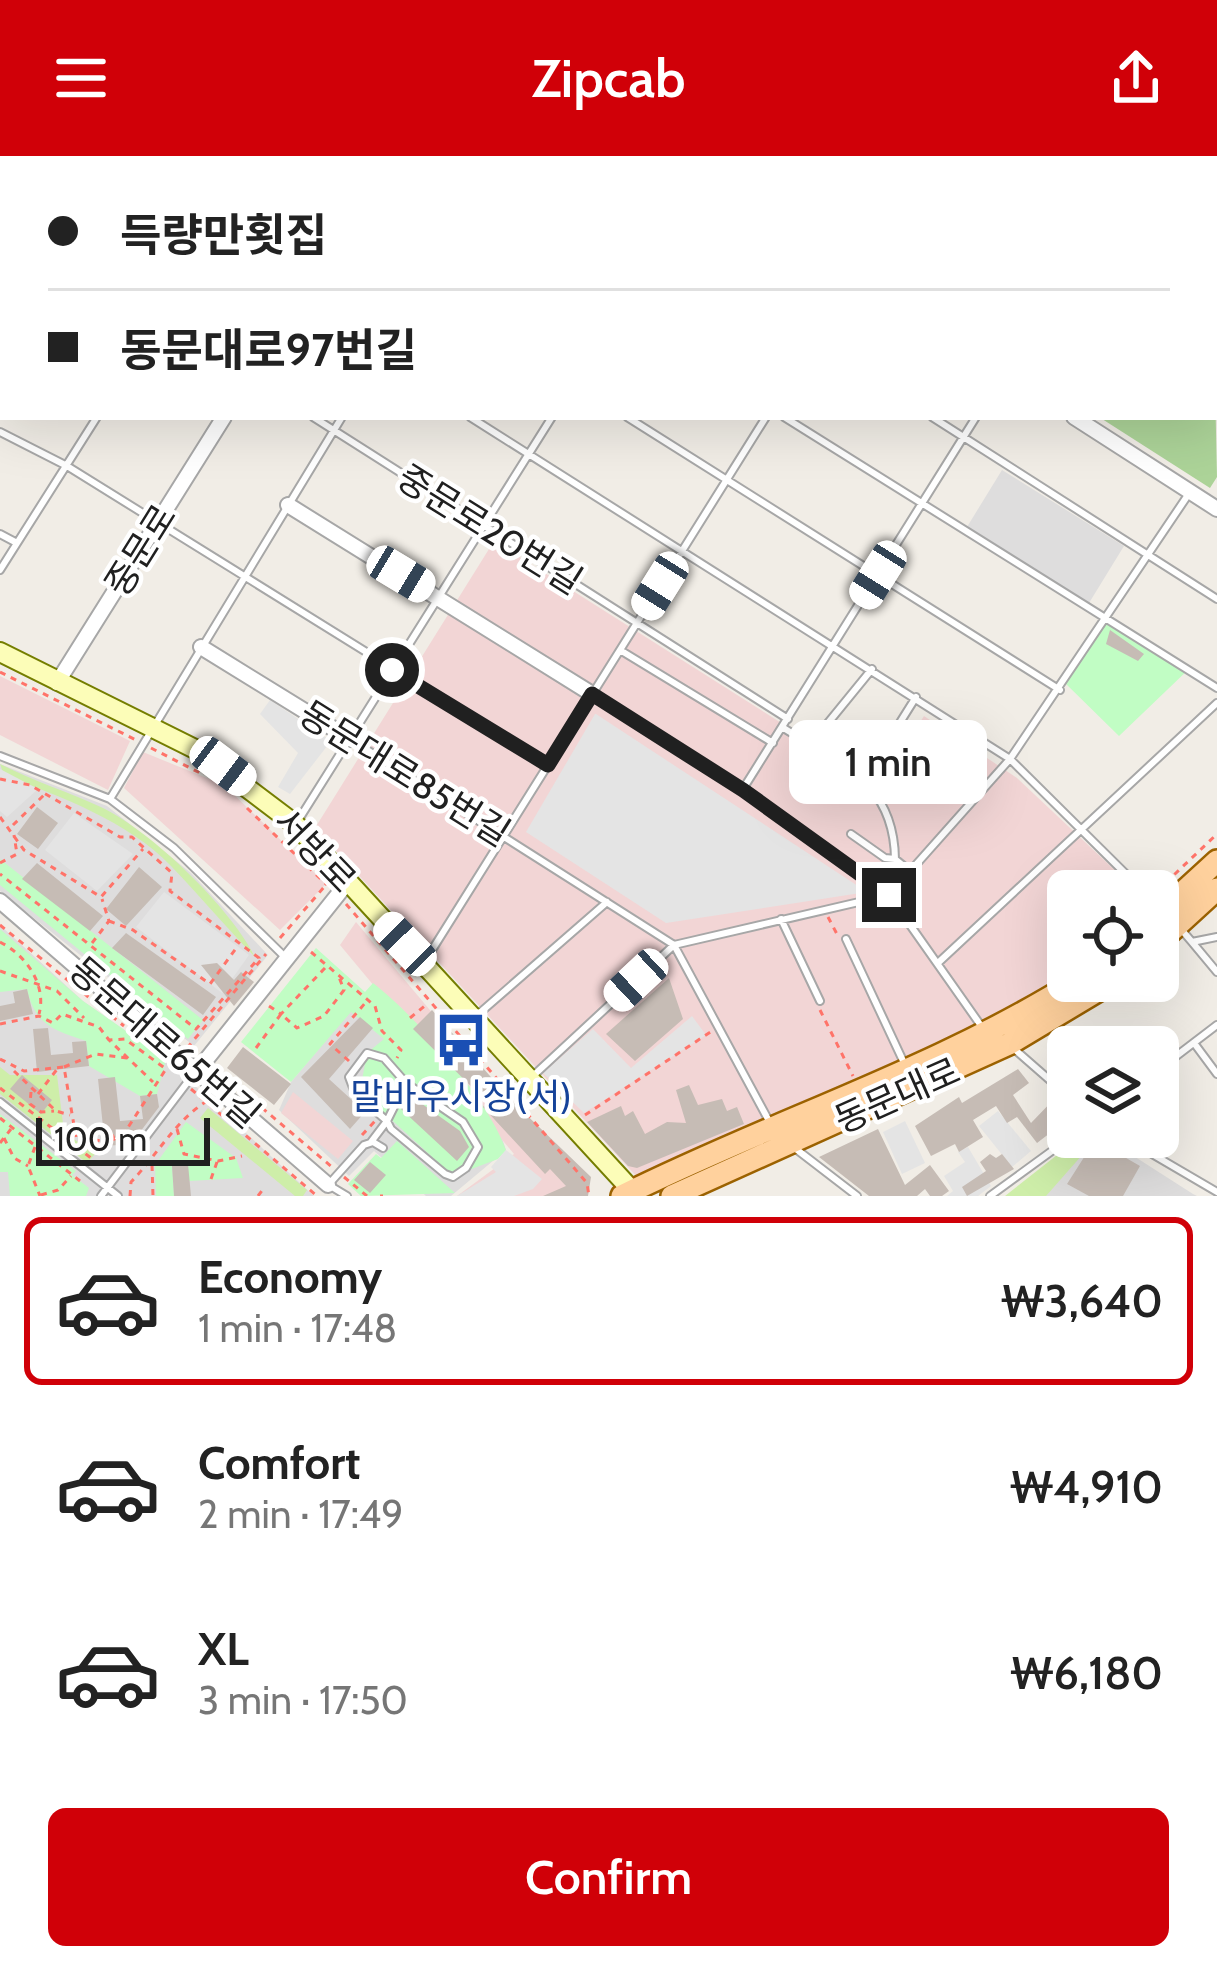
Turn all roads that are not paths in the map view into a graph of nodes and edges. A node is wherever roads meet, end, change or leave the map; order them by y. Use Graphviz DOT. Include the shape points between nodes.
graph roads {
  1 [pos="95,420"];
  2 [pos="222,420"];
  3 [pos="318,420"];
  4 [pos="340,420"];
  5 [pos="475,420"];
  6 [pos="550,420"];
  7 [pos="632,420"];
  8 [pos="764,420"];
  9 [pos="789,420"];
  10 [pos="937,420"];
  11 [pos="974,420"];
  12 [pos="1079,420"];
  13 [pos="334,430"];
  14 [pos="0,432"];
  15 [pos="963,437"];
  16 [pos="529,454"];
  17 [pos="68,466"];
  18 [pos="727,480"];
  19 [pos="1190,492"];
  20 [pos="922,502"];
  21 [pos="288,505"];
  22 [pos="1217,509"];
  23 [pos="158,522"];
  24 [pos="484,526"];
  25 [pos="0,534"];
  26 [pos="17,543"];
  27 [pos="682,550"];
  28 [pos="1149,555"];
  29 [pos="0,570"];
  30 [pos="878,575"];
  31 [pos="243,578"];
  32 [pos="439,598"];
  33 [pos="1217,599"];
  34 [pos="1108,616"];
  35 [pos="637,623"];
  36 [pos="834,645"];
  37 [pos="201,647"];
  38 [pos="620,650"];
  39 [pos="0,652"];
  40 [pos="872,669"];
  41 [pos="392,670"];
  42 [pos="57,683"];
  43 [pos="1217,688"];
  44 [pos="1060,690"];
  45 [pos="592,694"];
  46 [pos="916,697"];
  47 [pos="1217,703"];
  48 [pos="788,718"];
  49 [pos="151,724"];
  50 [pos="782,728"];
  51 [pos="350,739"];
  52 [pos="773,742"];
  53 [pos="810,745"];
  54 [pos="0,756"];
  55 [pos="1010,760"];
  56 [pos="548,765"];
  57 [pos="864,780"];
  58 [pos="743,790"];
  59 [pos="110,799"];
  60 [pos="301,816"];
  61 [pos="1082,829"];
  62 [pos="505,834"];
  63 [pos="851,834"];
  64 [pos="896,860"];
  65 [pos="1217,861"];
  66 [pos="1122,870"];
  67 [pos="911,872"];
  68 [pos="1217,889"];
  69 [pos="339,891"];
  70 [pos="889,895"];
  71 [pos="0,902"];
  72 [pos="607,902"];
  73 [pos="1179,903"];
  74 [pos="1179,909"];
  75 [pos="781,919"];
  76 [pos="1179,920"];
  77 [pos="1179,928"];
  78 [pos="1217,937"];
  79 [pos="846,939"];
  80 [pos="674,945"];
  81 [pos="286,958"];
  82 [pos="423,963"];
  83 [pos="938,963"];
  84 [pos="1217,973"];
  85 [pos="1047,999"];
  86 [pos="818,1002"];
  87 [pos="1079,1002"];
  88 [pos="473,1020"];
  89 [pos="1217,1025"];
  90 [pos="987,1034"];
  91 [pos="1194,1043"];
  92 [pos="1009,1044"];
  93 [pos="1179,1054"];
  94 [pos="906,1069"];
  95 [pos="1217,1074"];
  96 [pos="192,1076"];
  97 [pos="1047,1077"];
  98 [pos="527,1082"];
  99 [pos="406,1084"];
  100 [pos="0,1102"];
  101 [pos="386,1124"];
  102 [pos="772,1125"];
  103 [pos="371,1142"];
  104 [pos="788,1143"];
  105 [pos="383,1148"];
  106 [pos="1047,1154"];
  107 [pos="1159,1158"];
  108 [pos="334,1186"];
  109 [pos="705,1186"];
  110 [pos="109,1189"];
  111 [pos="1217,1192"];
  112 [pos="630,1194"];
  113 [pos="101,1196"];
  114 [pos="118,1196"];
  115 [pos="672,1196"];
  116 [pos="857,1196"];
  117 [pos="990,1196"];
  1 -- 17 [label="lane"];
  2 -- 23 [label="street, 중문로"];
  3 -- 13 [label="lane, 중문로20번길"];
  4 -- 13 [label="lane"];
  5 -- 16 [label="lane"];
  6 -- 16 [label="lane"];
  7 -- 18 [label="lane"];
  8 -- 18 [label="lane"];
  9 -- 20 [label="lane"];
  10 -- 15 [label="lane"];
  11 -- 15 [label="lane"];
  12 -- 19 [label="street"];
  13 -- 21 [label="lane"];
  13 -- 24 [label="lane, 중문로20번길"];
  14 -- 17 [label="lane"];
  15 -- 20 [label="lane"];
  15 -- 28 [label="lane"];
  16 -- 24 [label="lane"];
  16 -- 27 [label="lane"];
  17 -- 23 [label="lane"];
  17 -- 26 [label="lane"];
  18 -- 27 [label="lane"];
  18 -- 30 [label="lane"];
  19 -- 22 [label="street"];
  19 -- 28 [label="lane"];
  20 -- 30 [label="lane"];
  20 -- 34 [label="lane"];
  21 -- 31 [label="lane"];
  21 -- 32 [label="street"];
  23 -- 31 [label="lane"];
  23 -- 42 [label="street, 중문로"];
  24 -- 32 [label="lane"];
  24 -- 35 [label="lane, 중문로20번길"];
  25 -- 26 [label="lane"];
  26 -- 29 [label="lane"];
  27 -- 35 [label="lane"];
  27 -- 36 [label="lane"];
  28 -- 33 [label="lane"];
  28 -- 34 [label="lane"];
  30 -- 36 [label="lane"];
  30 -- 44 [label="lane"];
  31 -- 37 [label="lane"];
  31 -- 41 [label="lane"];
  32 -- 41 [label="lane"];
  32 -- 45 [label="street"];
  34 -- 43 [label="lane"];
  34 -- 44 [label="lane"];
  35 -- 38 [label="lane"];
  35 -- 48 [label="lane, 중문로20번길"];
  36 -- 40 [label="lane"];
  36 -- 48 [label="lane"];
  37 -- 49 [label="lane"];
  37 -- 51 [label="street, 동문대로85번길"];
  38 -- 45 [label="lane"];
  38 -- 52 [label="lane"];
  39 -- 42 [label="main road, 서방로"];
  40 -- 46 [label="lane"];
  40 -- 53 [label="lane"];
  41 -- 51 [label="lane"];
  41 -- 56 [label="lane"];
  42 -- 49 [label="main road, 서방로"];
  44 -- 55 [label="lane"];
  45 -- 56 [label="lane"];
  45 -- 58 [label="lane"];
  46 -- 55 [label="lane"];
  46 -- 57 [label="lane"];
  47 -- 61 [label="lane"];
  48 -- 50 [label="lane"];
  49 -- 59 [label="lane"];
  49 -- 69 [label="main road, 서방로" via="296,825"];
  50 -- 52 [label="lane"];
  50 -- 53 [label="lane"];
  51 -- 60 [label="lane"];
  51 -- 62 [label="lane, 동문대로85번길"];
  52 -- 58 [label="lane"];
  53 -- 57 [label="lane"];
  54 -- 59 [label="lane"];
  55 -- 61 [label="lane"];
  55 -- 67 [label="lane"];
  56 -- 62 [label="lane"];
  57 -- 64 [label="lane" via="881,797"];
  58 -- 70 [label="lane"];
  59 -- 81 [label="lane" via="174,848"];
  61 -- 66 [label="lane"];
  61 -- 83 [label="lane"];
  62 -- 72 [label="lane, 동문대로85번길"];
  62 -- 82 [label="lane"];
  63 -- 64 [label="lane"];
  64 -- 67 [label="lane"];
  65 -- 73 [label="main road"];
  67 -- 70 [label="lane"];
  68 -- 74 [label="main road"];
  69 -- 81 [label="street"];
  69 -- 82 [label="main road, 서방로"];
  70 -- 75 [label="lane"];
  70 -- 83 [label="lane"];
  71 -- 96 [label="street, 동문대로65번길"];
  72 -- 80 [label="lane, 동문대로85번길"];
  72 -- 88 [label="lane"];
  75 -- 80 [label="lane"];
  75 -- 86 [label="lane"];
  76 -- 78 [label="lane"];
  77 -- 84 [label="lane"];
  79 -- 94 [label="lane, 동문대로"];
  80 -- 98 [label="lane"];
  80 -- 102 [label="lane, 동문대로85번길"];
  81 -- 96 [label="street"];
  82 -- 88 [label="main road, 서방로"];
  83 -- 90 [label="lane"];
  85 -- 90 [label="main road, 동문대로"];
  87 -- 92 [label="main road, 동문대로"];
  88 -- 98 [label="main road, 서방로"];
  89 -- 91 [label="lane"];
  90 -- 94 [label="main road, 동문대로"];
  91 -- 93 [label="lane"];
  91 -- 95 [label="lane"];
  92 -- 97 [label="lane"];
  92 -- 104 [label="main road, 동문대로"];
  94 -- 102 [label="main road, 동문대로"];
  96 -- 108 [label="street, 동문대로65번길"];
  96 -- 110 [label="lane"];
  98 -- 112 [label="main road, 서방로"];
  99 -- 101 [label="lane"];
  99 -- 101 [label="lane" via="384,1058 367,1053 349,1077"];
  99 -- 101 [label="lane" via="463,1122 478,1147 452,1177"];
  100 -- 110 [label="lane"];
  101 -- 103 [label="lane"];
  102 -- 112 [label="main road, 동문대로"];
  103 -- 105 [label="lane"];
  103 -- 108 [label="lane"];
  104 -- 109 [label="main road, 동문대로"];
  104 -- 116 [label="lane"];
  106 -- 117 [label="lane"];
  107 -- 111 [label="lane"];
  109 -- 115 [label="main road, 동문대로"];
  110 -- 113 [label="lane"];
  110 -- 114 [label="lane"];
}
